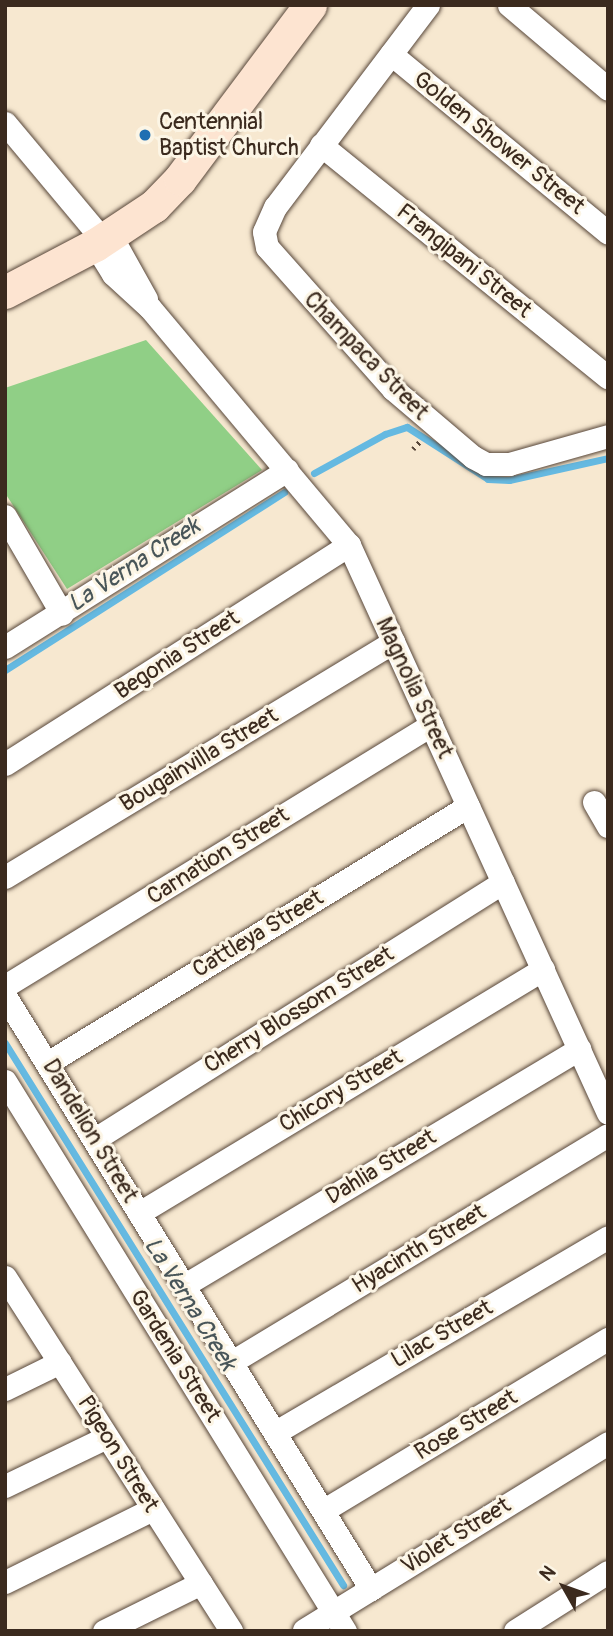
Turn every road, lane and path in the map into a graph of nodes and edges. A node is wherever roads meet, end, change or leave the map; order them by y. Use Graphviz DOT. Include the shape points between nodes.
graph roads {
  1 [pos="310,5"];
  2 [pos="428,5"];
  3 [pos="509,5"];
  4 [pos="391,54"];
  5 [pos="608,89"];
  6 [pos="7,128"];
  7 [pos="321,145"];
  8 [pos="608,233"];
  9 [pos="103,240"];
  10 [pos="5,292"];
  11 [pos="608,377"];
  12 [pos="608,436"];
  13 [pos="287,470"];
  14 [pos="5,516"];
  15 [pos="349,545"];
  16 [pos="62,614"];
  17 [pos="393,642"];
  18 [pos="5,647"];
  19 [pos="431,725"];
  20 [pos="5,764"];
  21 [pos="594,802"];
  22 [pos="468,806"];
  23 [pos="608,826"];
  24 [pos="5,877"];
  25 [pos="503,882"];
  26 [pos="542,969"];
  27 [pos="5,986"];
  28 [pos="5,996"];
  29 [pos="579,1049"];
  30 [pos="49,1062"];
  31 [pos="5,1081"];
  32 [pos="608,1113"];
  33 [pos="608,1135"];
  34 [pos="95,1139"];
  35 [pos="139,1213"];
  36 [pos="608,1237"];
  37 [pos="7,1281"];
  38 [pos="183,1286"];
  39 [pos="608,1339"];
  40 [pos="60,1362"];
  41 [pos="230,1363"];
  42 [pos="5,1389"];
  43 [pos="276,1432"];
  44 [pos="107,1437"];
  45 [pos="608,1443"];
  46 [pos="5,1486"];
  47 [pos="153,1509"];
  48 [pos="324,1510"];
  49 [pos="608,1572"];
  50 [pos="5,1582"];
  51 [pos="201,1583"];
  52 [pos="370,1589"];
  53 [pos="339,1621"];
  54 [pos="304,1630"];
  55 [pos="104,1631"];
  56 [pos="230,1631"];
  57 [pos="515,1631"];
  1 -- 9 [label="street" via="180,179 154,206"];
  2 -- 4 [label="street"];
  3 -- 5 [label="street"];
  4 -- 7 [label="street"];
  4 -- 8 [label="street, Golden Shower Street"];
  6 -- 9 [label="street, Magnolia Street"];
  7 -- 11 [label="street, Frangipani Street"];
  7 -- 12 [label="street, Champaca Street" via="275,207 264,232 274,259 393,389 486,464 509,464"];
  9 -- 10 [label="street"];
  9 -- 13 [label="street, Magnolia Street" via="150,308"];
  13 -- 15 [label="street, Magnolia Street"];
  13 -- 16 [label="street"];
  14 -- 16 [label="street"];
  15 -- 17 [label="street, Magnolia Street"];
  15 -- 20 [label="street, Begonia Street"];
  16 -- 18 [label="street"];
  17 -- 19 [label="street, Magnolia Street"];
  17 -- 24 [label="street, Bougainvilla Street"];
  19 -- 22 [label="street, Magnolia Street"];
  19 -- 27 [label="street, Carnation Street"];
  21 -- 23 [label="street"];
  22 -- 25 [label="street, Magnolia Street"];
  22 -- 30 [label="street, Cattleya Street"];
  25 -- 26 [label="street, Magnolia Street"];
  25 -- 34 [label="street, Cherry Blossom Street"];
  26 -- 29 [label="street, Magnolia Street"];
  26 -- 35 [label="street, Chicory Street"];
  28 -- 30 [label="street, Dandelion Street"];
  29 -- 32 [label="street, Magnolia Street"];
  29 -- 38 [label="street, Dahlia Street"];
  30 -- 34 [label="street, Dandelion Street"];
  31 -- 53 [label="street, Gardenia Street"];
  33 -- 41 [label="street, Hyacinth Street"];
  34 -- 35 [label="street, Dandelion Street"];
  35 -- 38 [label="street, Dandelion Street"];
  36 -- 43 [label="street, Lilac Street"];
  37 -- 40 [label="street, Pigeon Street"];
  38 -- 41 [label="street, Dandelion Street"];
  39 -- 48 [label="street, Rose Street"];
  40 -- 42 [label="street"];
  40 -- 44 [label="street, Pigeon Street"];
  41 -- 43 [label="street, Dandelion Street"];
  43 -- 48 [label="street, Dandelion Street"];
  44 -- 46 [label="street"];
  44 -- 47 [label="street, Pigeon Street"];
  45 -- 52 [label="street, Violet Street"];
  47 -- 50 [label="street"];
  47 -- 51 [label="street, Pigeon Street"];
  48 -- 52 [label="street, Dandelion Street"];
  49 -- 57 [label="street"];
  51 -- 55 [label="street"];
  51 -- 56 [label="street, Pigeon Street"];
  52 -- 53 [label="street, Violet Street"];
  53 -- 54 [label="street, Violet Street"];
}
